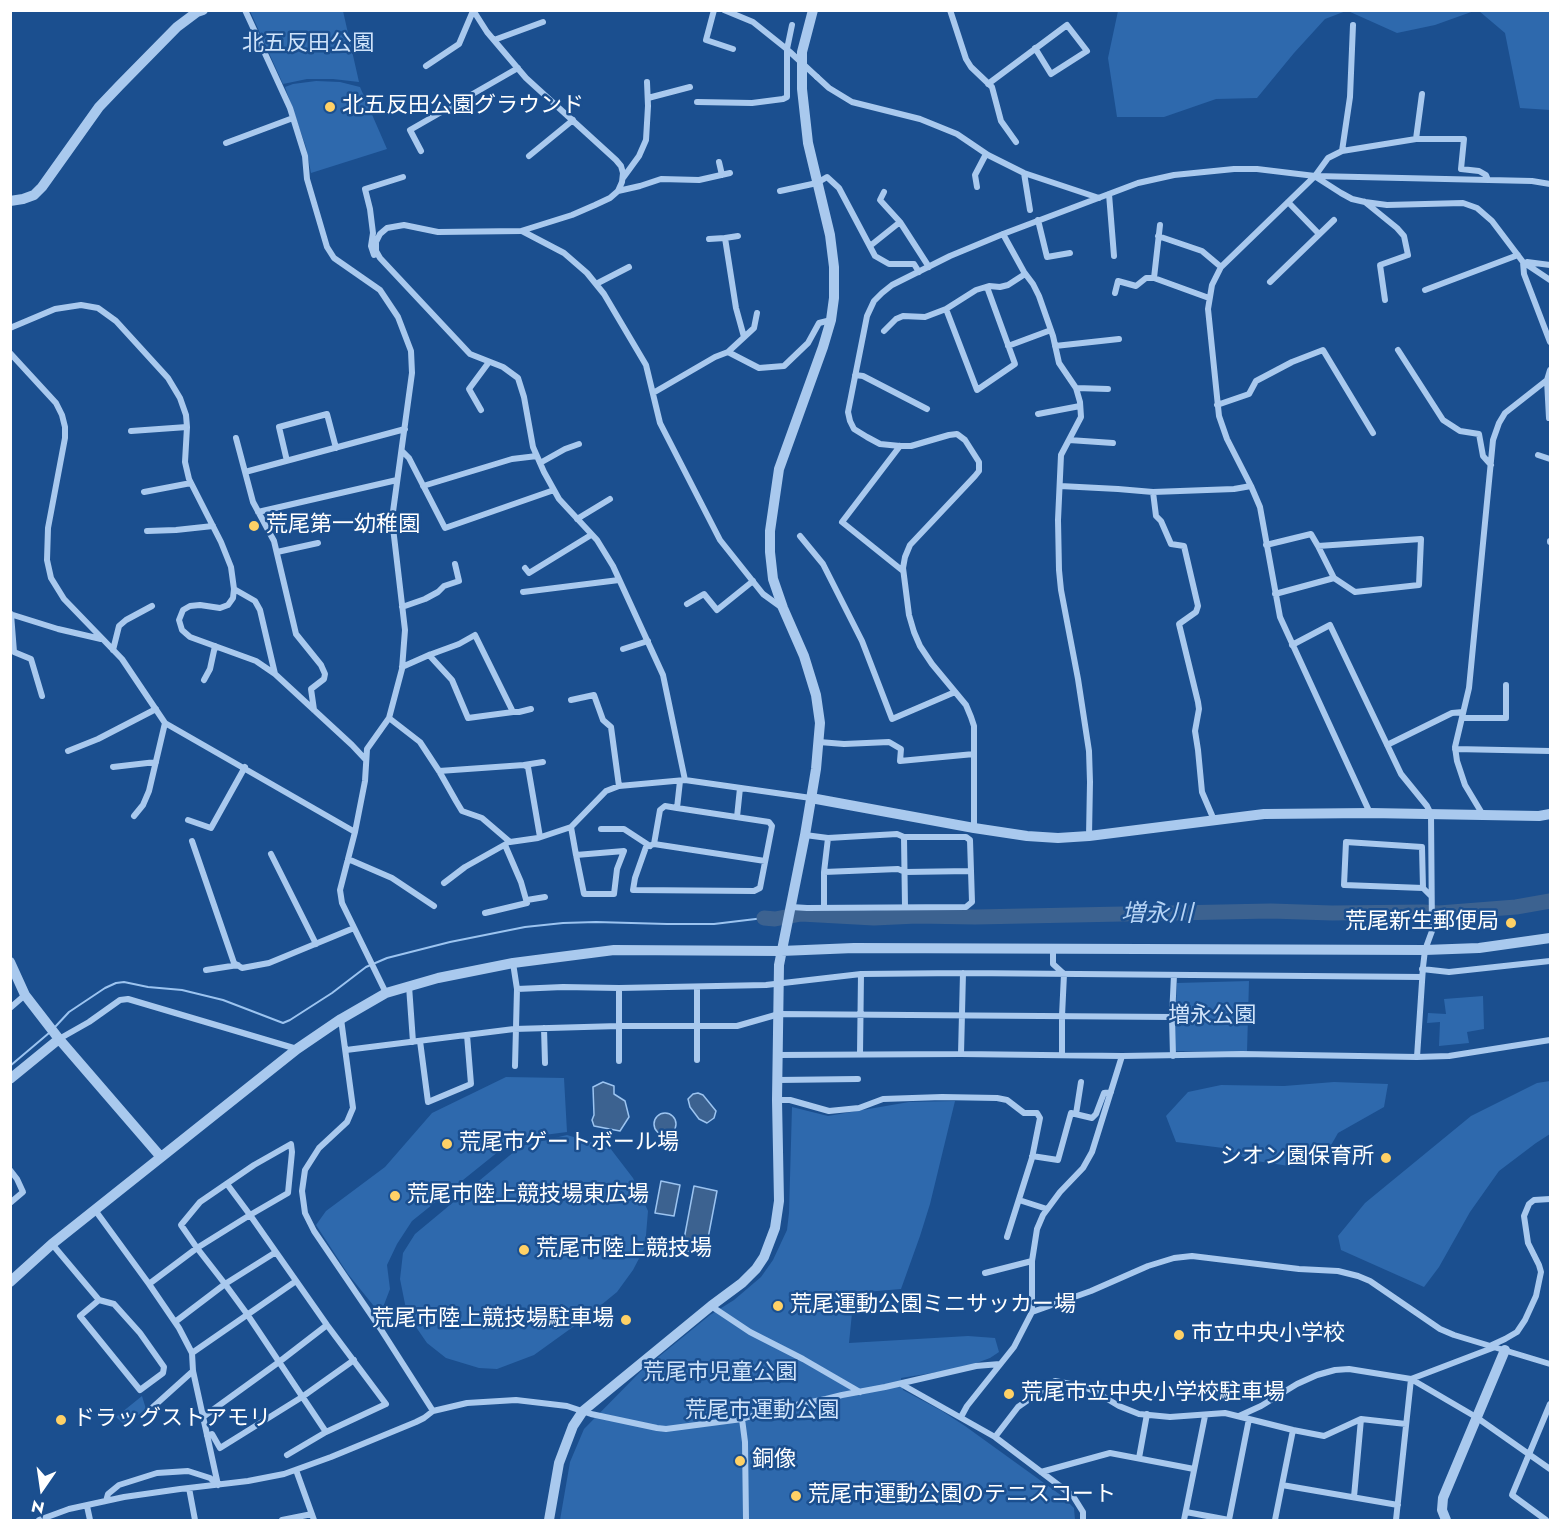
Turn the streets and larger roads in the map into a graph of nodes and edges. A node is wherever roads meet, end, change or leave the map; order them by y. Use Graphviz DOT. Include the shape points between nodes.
graph roads {
  1 [pos="203,10"];
  2 [pos="245,10"];
  3 [pos="714,10"];
  4 [pos="724,10"];
  5 [pos="813,10"];
  6 [pos="950,10"];
  7 [pos="473,11"];
  8 [pos="543,22"];
  9 [pos="792,25"];
  10 [pos="1353,25"];
  11 [pos="494,40"];
  12 [pos="1035,48"];
  13 [pos="733,49"];
  14 [pos="789,51"];
  15 [pos="426,66"];
  16 [pos="518,68"];
  17 [pos="647,82"];
  18 [pos="988,84"];
  19 [pos="690,87"];
  20 [pos="1422,94"];
  21 [pos="648,98"];
  22 [pos="697,102"];
  23 [pos="293,118"];
  24 [pos="573,120"];
  25 [pos="1416,139"];
  26 [pos="1016,142"];
  27 [pos="226,143"];
  28 [pos="421,151"];
  29 [pos="1342,151"];
  30 [pos="986,154"];
  31 [pos="529,156"];
  32 [pos="719,162"];
  33 [pos="730,173"];
  34 [pos="1024,173"];
  35 [pos="722,175"];
  36 [pos="1315,176"];
  37 [pos="403,177"];
  38 [pos="622,178"];
  39 [pos="1488,180"];
  40 [pos="817,183"];
  41 [pos="1551,184"];
  42 [pos="977,187"];
  43 [pos="618,191"];
  44 [pos="780,191"];
  45 [pos="884,192"];
  46 [pos="1109,194"];
  47 [pos="1099,198"];
  48 [pos="10,201"];
  49 [pos="1288,202"];
  50 [pos="1365,202"];
  51 [pos="1030,210"];
  52 [pos="1038,220"];
  53 [pos="1334,220"];
  54 [pos="900,222"];
  55 [pos="1160,225"];
  56 [pos="521,231"];
  57 [pos="1003,234"];
  58 [pos="1319,234"];
  59 [pos="738,236"];
  60 [pos="1158,236"];
  61 [pos="725,238"];
  62 [pos="709,239"];
  63 [pos="870,246"];
  64 [pos="1070,254"];
  65 [pos="1518,255"];
  66 [pos="378,256"];
  67 [pos="1114,256"];
  68 [pos="1523,262"];
  69 [pos="1551,265"];
  70 [pos="629,267"];
  71 [pos="929,267"];
  72 [pos="1221,267"];
  73 [pos="920,272"];
  74 [pos="1025,274"];
  75 [pos="1154,278"];
  76 [pos="1551,280"];
  77 [pos="1270,282"];
  78 [pos="596,284"];
  79 [pos="987,287"];
  80 [pos="1425,290"];
  81 [pos="1115,293"];
  82 [pos="1209,298"];
  83 [pos="1385,300"];
  84 [pos="946,309"];
  85 [pos="758,313"];
  86 [pos="831,320"];
  87 [pos="10,328"];
  88 [pos="1051,330"];
  89 [pos="884,331"];
  90 [pos="744,337"];
  91 [pos="1119,339"];
  92 [pos="1551,342"];
  93 [pos="1008,346"];
  94 [pos="1055,346"];
  95 [pos="1398,350"];
  96 [pos="728,352"];
  97 [pos="10,353"];
  98 [pos="489,362"];
  99 [pos="1551,370"];
  100 [pos="855,375"];
  101 [pos="1547,380"];
  102 [pos="1076,388"];
  103 [pos="1108,389"];
  104 [pos="653,393"];
  105 [pos="1217,405"];
  106 [pos="1080,406"];
  107 [pos="927,409"];
  108 [pos="481,410"];
  109 [pos="1038,414"];
  110 [pos="1549,417"];
  111 [pos="188,427"];
  112 [pos="405,429"];
  113 [pos="131,431"];
  114 [pos="1373,433"];
  115 [pos="236,438"];
  116 [pos="1069,440"];
  117 [pos="1113,443"];
  118 [pos="579,444"];
  119 [pos="900,446"];
  120 [pos="336,448"];
  121 [pos="402,451"];
  122 [pos="1538,455"];
  123 [pos="1551,459"];
  124 [pos="539,460"];
  125 [pos="287,461"];
  126 [pos="1491,465"];
  127 [pos="245,472"];
  128 [pos="398,480"];
  129 [pos="191,483"];
  130 [pos="423,486"];
  131 [pos="1060,486"];
  132 [pos="1251,486"];
  133 [pos="554,490"];
  134 [pos="144,492"];
  135 [pos="1153,492"];
  136 [pos="610,499"];
  137 [pos="258,512"];
  138 [pos="577,519"];
  139 [pos="213,526"];
  140 [pos="147,531"];
  141 [pos="591,535"];
  142 [pos="800,536"];
  143 [pos="318,543"];
  144 [pos="1266,545"];
  145 [pos="1318,546"];
  146 [pos="277,552"];
  147 [pos="454,564"];
  148 [pos="903,571"];
  149 [pos="1334,578"];
  150 [pos="533,580"];
  151 [pos="620,580"];
  152 [pos="753,581"];
  153 [pos="234,589"];
  154 [pos="523,592"];
  155 [pos="1275,594"];
  156 [pos="687,604"];
  157 [pos="152,606"];
  158 [pos="402,607"];
  159 [pos="783,608"];
  160 [pos="11,614"];
  161 [pos="101,639"];
  162 [pos="648,641"];
  163 [pos="1292,645"];
  164 [pos="215,646"];
  165 [pos="622,649"];
  166 [pos="113,650"];
  167 [pos="429,655"];
  168 [pos="402,667"];
  169 [pos="275,674"];
  170 [pos="204,680"];
  171 [pos="1506,685"];
  172 [pos="955,692"];
  173 [pos="42,696"];
  174 [pos="572,700"];
  175 [pos="156,709"];
  176 [pos="531,709"];
  177 [pos="314,710"];
  178 [pos="513,712"];
  179 [pos="1462,715"];
  180 [pos="389,718"];
  181 [pos="165,723"];
  182 [pos="819,742"];
  183 [pos="1387,745"];
  184 [pos="1455,749"];
  185 [pos="68,751"];
  186 [pos="1551,751"];
  187 [pos="974,754"];
  188 [pos="366,760"];
  189 [pos="156,762"];
  190 [pos="543,762"];
  191 [pos="524,765"];
  192 [pos="113,767"];
  193 [pos="245,767"];
  194 [pos="440,771"];
  195 [pos="682,781"];
  196 [pos="619,786"];
  197 [pos="740,788"];
  198 [pos="811,798"];
  199 [pos="677,808"];
  200 [pos="1370,813"];
  201 [pos="1431,814"];
  202 [pos="1551,814"];
  203 [pos="1483,815"];
  204 [pos="134,816"];
  205 [pos="737,817"];
  206 [pos="188,820"];
  207 [pos="1214,820"];
  208 [pos="571,827"];
  209 [pos="974,828"];
  210 [pos="601,829"];
  211 [pos="355,832"];
  212 [pos="806,835"];
  213 [pos="1089,836"];
  214 [pos="540,837"];
  215 [pos="904,837"];
  216 [pos="828,838"];
  217 [pos="192,841"];
  218 [pos="507,843"];
  219 [pos="652,845"];
  220 [pos="271,854"];
  221 [pos="576,855"];
  222 [pos="348,860"];
  223 [pos="765,861"];
  224 [pos="971,871"];
  225 [pos="824,872"];
  226 [pos="904,872"];
  227 [pos="444,883"];
  228 [pos="1423,888"];
  229 [pos="545,897"];
  230 [pos="1431,899"];
  231 [pos="527,900"];
  232 [pos="434,906"];
  233 [pos="791,907"];
  234 [pos="905,907"];
  235 [pos="824,908"];
  236 [pos="485,913"];
  237 [pos="354,928"];
  238 [pos="1551,938"];
  239 [pos="316,944"];
  240 [pos="1053,950"];
  241 [pos="1425,950"];
  242 [pos="781,951"];
  243 [pos="1551,961"];
  244 [pos="10,962"];
  245 [pos="513,963"];
  246 [pos="238,965"];
  247 [pos="1422,969"];
  248 [pos="206,970"];
  249 [pos="963,973"];
  250 [pos="861,974"];
  251 [pos="1064,974"];
  252 [pos="1174,975"];
  253 [pos="1422,977"];
  254 [pos="779,983"];
  255 [pos="409,986"];
  256 [pos="698,987"];
  257 [pos="619,988"];
  258 [pos="516,989"];
  259 [pos="386,993"];
  260 [pos="22,998"];
  261 [pos="10,999"];
  262 [pos="10,1008"];
  263 [pos="779,1014"];
  264 [pos="861,1014"];
  265 [pos="963,1015"];
  266 [pos="1062,1016"];
  267 [pos="1173,1017"];
  268 [pos="341,1019"];
  269 [pos="619,1026"];
  270 [pos="697,1026"];
  271 [pos="544,1028"];
  272 [pos="516,1029"];
  273 [pos="466,1035"];
  274 [pos="58,1037"];
  275 [pos="1551,1040"];
  276 [pos="416,1041"];
  277 [pos="297,1049"];
  278 [pos="346,1050"];
  279 [pos="860,1054"];
  280 [pos="961,1054"];
  281 [pos="778,1055"];
  282 [pos="1062,1055"];
  283 [pos="1122,1056"];
  284 [pos="1173,1056"];
  285 [pos="1417,1057"];
  286 [pos="697,1060"];
  287 [pos="619,1061"];
  288 [pos="545,1063"];
  289 [pos="515,1066"];
  290 [pos="858,1079"];
  291 [pos="10,1080"];
  292 [pos="778,1080"];
  293 [pos="1082,1082"];
  294 [pos="1111,1092"];
  295 [pos="777,1100"];
  296 [pos="1076,1114"];
  297 [pos="160,1156"];
  298 [pos="1032,1156"];
  299 [pos="10,1170"];
  300 [pos="227,1184"];
  301 [pos="1551,1199"];
  302 [pos="1018,1200"];
  303 [pos="10,1203"];
  304 [pos="1047,1209"];
  305 [pos="95,1210"];
  306 [pos="250,1215"];
  307 [pos="1006,1237"];
  308 [pos="52,1244"];
  309 [pos="197,1248"];
  310 [pos="276,1252"];
  311 [pos="1032,1261"];
  312 [pos="986,1272"];
  313 [pos="296,1281"];
  314 [pos="10,1282"];
  315 [pos="149,1284"];
  316 [pos="225,1284"];
  317 [pos="99,1300"];
  318 [pos="711,1306"];
  319 [pos="1032,1312"];
  320 [pos="247,1314"];
  321 [pos="175,1322"];
  322 [pos="327,1325"];
  323 [pos="1497,1348"];
  324 [pos="192,1353"];
  325 [pos="354,1360"];
  326 [pos="279,1362"];
  327 [pos="1000,1364"];
  328 [pos="1551,1364"];
  329 [pos="193,1371"];
  330 [pos="1411,1379"];
  331 [pos="901,1384"];
  332 [pos="860,1392"];
  333 [pos="303,1397"];
  334 [pos="153,1407"];
  335 [pos="1550,1407"];
  336 [pos="433,1411"];
  337 [pos="583,1411"];
  338 [pos="1147,1414"];
  339 [pos="1205,1416"];
  340 [pos="1238,1416"];
  341 [pos="203,1417"];
  342 [pos="961,1417"];
  343 [pos="1476,1417"];
  344 [pos="742,1419"];
  345 [pos="1249,1419"];
  346 [pos="1361,1419"];
  347 [pos="1406,1424"];
  348 [pos="1293,1430"];
  349 [pos="326,1432"];
  350 [pos="207,1436"];
  351 [pos="995,1437"];
  352 [pos="1529,1454"];
  353 [pos="287,1455"];
  354 [pos="1138,1458"];
  355 [pos="1194,1469"];
  356 [pos="1551,1469"];
  357 [pos="296,1470"];
  358 [pos="1041,1472"];
  359 [pos="218,1485"];
  360 [pos="1282,1485"];
  361 [pos="189,1488"];
  362 [pos="1354,1497"];
  363 [pos="106,1501"];
  364 [pos="87,1506"];
  365 [pos="1398,1506"];
  366 [pos="1186,1512"];
  367 [pos="313,1517"];
  368 [pos="39,1521"];
  369 [pos="90,1521"];
  370 [pos="195,1521"];
  371 [pos="282,1521"];
  372 [pos="549,1521"];
  373 [pos="746,1521"];
  374 [pos="1083,1521"];
  375 [pos="1184,1521"];
  376 [pos="1229,1521"];
  377 [pos="1275,1521"];
  378 [pos="1396,1521"];
  379 [pos="1446,1521"];
  380 [pos="1546,1521"];
  1 -- 48 [label="street" via="177,27 99,107 42,188 34,195"];
  2 -- 23 [label="street"];
  3 -- 13 [label="street" via="706,40"];
  4 -- 14 [label="street" via="753,22"];
  5 -- 40 [label="street" via="802,52 802,89"];
  6 -- 18 [label="street" via="966,59"];
  7 -- 11 [label="street"];
  7 -- 15 [label="street" via="459,44"];
  8 -- 11 [label="street"];
  9 -- 14 [label="street"];
  10 -- 29 [label="street" via="1350,97"];
  11 -- 16 [label="street"];
  12 -- 12 [label="street" via="1067,25 1087,51 1051,74"];
  12 -- 18 [label="street"];
  14 -- 22 [label="street" via="787,97 752,103"];
  14 -- 30 [label="street, bridge" via="829,88 852,102 920,119 957,134"];
  16 -- 24 [label="street"];
  16 -- 28 [label="street" via="410,130"];
  17 -- 21 [label="street"];
  18 -- 26 [label="street" via="1001,120"];
  19 -- 21 [label="street"];
  20 -- 25 [label="street"];
  21 -- 38 [label="street" via="646,140"];
  23 -- 27 [label="street"];
  23 -- 112 [label="street" via="327,247 334,258 380,290 405,334 412,373"];
  24 -- 31 [label="street"];
  24 -- 38 [label="street" via="621,166"];
  25 -- 29 [label="street"];
  25 -- 39 [label="street" via="1464,139 1461,169 1479,171"];
  29 -- 36 [label="street" via="1328,158"];
  30 -- 34 [label="street"];
  30 -- 42 [label="street" via="975,175"];
  32 -- 35 [label="street"];
  33 -- 35 [label="street"];
  34 -- 47 [label="street"];
  34 -- 51 [label="street"];
  35 -- 43 [label="street" via="699,180 661,179"];
  36 -- 39 [label="street"];
  36 -- 46 [label="street" via="1257,169 1211,171 1138,183"];
  36 -- 49 [label="street"];
  36 -- 50 [label="street" via="1352,199"];
  37 -- 66 [label="street" via="364,189 373,233 371,246"];
  38 -- 43 [label="street"];
  39 -- 41 [label="street"];
  40 -- 44 [label="street"];
  40 -- 63 [label="street" via="827,177 839,188"];
  40 -- 86 [label="street" via="834,267"];
  43 -- 56 [label="street" via="572,216"];
  45 -- 54 [label="street" via="880,200"];
  46 -- 47 [label="street"];
  46 -- 67 [label="street"];
  47 -- 52 [label="street"];
  49 -- 58 [label="street"];
  49 -- 72 [label="street"];
  50 -- 65 [label="street" via="1463,203 1477,208 1492,221"];
  50 -- 83 [label="street" via="1404,236 1408,255 1380,265"];
  52 -- 57 [label="street"];
  52 -- 64 [label="street" via="1047,257"];
  53 -- 58 [label="street"];
  54 -- 63 [label="street"];
  54 -- 71 [label="street"];
  55 -- 60 [label="street"];
  56 -- 66 [label="street" via="438,232 404,225 387,228 380,234 376,242"];
  56 -- 78 [label="street" via="564,253"];
  57 -- 71 [label="street"];
  57 -- 74 [label="street"];
  58 -- 77 [label="street"];
  59 -- 61 [label="street"];
  60 -- 72 [label="street" via="1202,251"];
  60 -- 75 [label="street"];
  61 -- 62 [label="street"];
  61 -- 90 [label="street"];
  63 -- 73 [label="street" via="875,256 889,264 914,264"];
  65 -- 68 [label="street"];
  65 -- 80 [label="street"];
  66 -- 98 [label="street" via="470,354"];
  68 -- 69 [label="street"];
  68 -- 76 [label="street"];
  68 -- 92 [label="street" via="1524,274"];
  70 -- 78 [label="street"];
  71 -- 73 [label="street"];
  72 -- 82 [label="street"];
  73 -- 100 [label="street" via="892,285 874,301 867,316"];
  74 -- 79 [label="street" via="1008,285"];
  74 -- 88 [label="street" via="1039,296"];
  75 -- 81 [label="street" via="1146,278 1136,286 1118,282"];
  75 -- 82 [label="street"];
  78 -- 104 [label="street" via="646,365"];
  79 -- 84 [label="street"];
  79 -- 93 [label="street"];
  82 -- 105 [label="street"];
  84 -- 89 [label="street" via="925,317 903,316"];
  84 -- 93 [label="street" via="977,390 1015,364"];
  85 -- 90 [label="street" via="754,328"];
  86 -- 96 [label="street" via="819,322 808,343 784,366 759,368"];
  86 -- 159 [label="street" via="779,468 773,502 770,552 773,579"];
  87 -- 111 [label="street" via="55,309 81,305 98,308 116,321 168,378 180,398"];
  88 -- 93 [label="street"];
  88 -- 94 [label="street"];
  90 -- 96 [label="street"];
  91 -- 94 [label="street"];
  94 -- 102 [label="street" via="1059,363"];
  95 -- 126 [label="street" via="1443,420 1460,431 1479,434 1483,456"];
  96 -- 104 [label="street"];
  97 -- 161 [label="street" via="47,391 62,415 65,438 48,528 47,561 51,578 64,599"];
  98 -- 108 [label="street" via="469,389"];
  98 -- 124 [label="street" via="518,378"];
  99 -- 101 [label="street"];
  100 -- 107 [label="street"];
  100 -- 119 [label="street" via="848,412 854,429 880,444"];
  101 -- 110 [label="street"];
  101 -- 126 [label="street" via="1505,413 1493,440"];
  102 -- 103 [label="street"];
  102 -- 106 [label="street"];
  104 -- 152 [label="street" via="660,423 720,540"];
  105 -- 114 [label="street" via="1249,394 1256,381 1323,350"];
  105 -- 132 [label="street" via="1227,439"];
  106 -- 109 [label="street"];
  106 -- 116 [label="street" via="1081,417"];
  111 -- 113 [label="street"];
  111 -- 129 [label="street" via="185,462"];
  112 -- 120 [label="street"];
  112 -- 121 [label="street"];
  115 -- 127 [label="street"];
  116 -- 117 [label="street"];
  116 -- 131 [label="street" via="1061,455"];
  118 -- 124 [label="street"];
  119 -- 148 [label="street" via="842,522"];
  119 -- 148 [label="street" via="957,434 979,462 975,476 910,545"];
  120 -- 125 [label="street"];
  120 -- 125 [label="street" via="327,414 279,427"];
  121 -- 128 [label="street"];
  121 -- 130 [label="street"];
  122 -- 123 [label="street"];
  124 -- 130 [label="street" via="512,459"];
  124 -- 133 [label="street"];
  125 -- 127 [label="street"];
  126 -- 179 [label="street" via="1470,688"];
  127 -- 137 [label="street"];
  128 -- 137 [label="street"];
  128 -- 158 [label="street" via="392,519"];
  129 -- 134 [label="street"];
  129 -- 139 [label="street"];
  130 -- 133 [label="street" via="444,528"];
  131 -- 135 [label="street"];
  131 -- 213 [label="street" via="1059,570 1089,751"];
  132 -- 135 [label="street"];
  132 -- 144 [label="street" via="1260,507"];
  133 -- 138 [label="street"];
  135 -- 207 [label="street" via="1156,516 1171,544 1184,546 1198,606 1197,612 1179,624 1199,709 1195,731 1202,792"];
  136 -- 138 [label="street"];
  137 -- 146 [label="street"];
  138 -- 141 [label="street"];
  139 -- 140 [label="street"];
  139 -- 153 [label="street" via="231,567"];
  141 -- 150 [label="street" via="527,570"];
  141 -- 151 [label="street"];
  142 -- 172 [label="street" via="823,564 862,641 892,718"];
  143 -- 146 [label="street"];
  144 -- 145 [label="street" via="1311,534"];
  144 -- 155 [label="street"];
  145 -- 149 [label="street"];
  145 -- 149 [label="street" via="1421,538 1419,585 1355,592"];
  146 -- 177 [label="street" via="296,634 325,674 324,680 311,688"];
  147 -- 158 [label="street" via="459,581"];
  148 -- 172 [label="street" via="909,615 920,646"];
  149 -- 155 [label="street"];
  151 -- 154 [label="street"];
  151 -- 162 [label="street"];
  152 -- 156 [label="street" via="717,610 704,594"];
  152 -- 159 [label="street"];
  153 -- 164 [label="street" via="228,605 189,606 179,620 190,637"];
  153 -- 169 [label="street" via="255,601 260,610"];
  155 -- 163 [label="street"];
  157 -- 166 [label="street" via="119,626"];
  158 -- 168 [label="street"];
  159 -- 182 [label="street" via="816,695"];
  160 -- 161 [label="street"];
  160 -- 173 [label="street" via="14,652 31,659"];
  161 -- 166 [label="street"];
  162 -- 165 [label="street"];
  162 -- 195 [label="street" via="663,675"];
  163 -- 183 [label="street" via="1330,625"];
  163 -- 200 [label="street"];
  164 -- 169 [label="street" via="256,661"];
  164 -- 170 [label="street"];
  166 -- 175 [label="street"];
  167 -- 168 [label="street"];
  167 -- 178 [label="street" via="452,680 468,718"];
  167 -- 178 [label="street" via="475,635"];
  168 -- 180 [label="street"];
  169 -- 177 [label="street"];
  171 -- 179 [label="street" via="1506,718"];
  172 -- 187 [label="street" via="972,717"];
  174 -- 196 [label="street" via="594,695 603,720 612,727"];
  175 -- 181 [label="street"];
  175 -- 185 [label="street"];
  176 -- 178 [label="street"];
  177 -- 188 [label="street"];
  179 -- 183 [label="street" via="1452,712"];
  179 -- 184 [label="street"];
  180 -- 188 [label="street" via="367,749"];
  180 -- 194 [label="street" via="420,742"];
  181 -- 189 [label="street"];
  181 -- 193 [label="street"];
  182 -- 187 [label="street" via="889,742 901,749 900,761"];
  182 -- 198 [label="street"];
  183 -- 201 [label="street" via="1401,774"];
  184 -- 186 [label="street"];
  184 -- 203 [label="street" via="1465,784"];
  187 -- 209 [label="street"];
  188 -- 211 [label="street"];
  189 -- 192 [label="street"];
  189 -- 204 [label="street" via="149,791"];
  190 -- 191 [label="street"];
  191 -- 194 [label="street"];
  191 -- 214 [label="street" via="528,767"];
  193 -- 206 [label="street" via="212,828"];
  193 -- 211 [label="street"];
  194 -- 218 [label="street" via="462,811 482,818"];
  195 -- 196 [label="street"];
  195 -- 197 [label="street"];
  195 -- 199 [label="street"];
  196 -- 208 [label="street" via="606,791"];
  197 -- 198 [label="street"];
  197 -- 205 [label="street"];
  198 -- 209 [label="street"];
  198 -- 212 [label="street"];
  199 -- 205 [label="street"];
  199 -- 219 [label="street" via="664,806 660,810"];
  200 -- 201 [label="street"];
  200 -- 207 [label="street" via="1264,814"];
  201 -- 203 [label="street"];
  201 -- 230 [label="street"];
  202 -- 203 [label="street"];
  205 -- 223 [label="street" via="769,822 772,826"];
  207 -- 213 [label="street"];
  208 -- 214 [label="street"];
  208 -- 221 [label="street"];
  209 -- 213 [label="street" via="1028,836"];
  210 -- 219 [label="street" via="624,829"];
  211 -- 222 [label="street"];
  212 -- 216 [label="street"];
  212 -- 233 [label="street"];
  214 -- 218 [label="street"];
  215 -- 216 [label="street" via="897,834"];
  215 -- 224 [label="street" via="966,837 970,840"];
  215 -- 226 [label="street"];
  216 -- 225 [label="street"];
  217 -- 246 [label="street" via="234,963"];
  218 -- 227 [label="street"];
  218 -- 231 [label="street"];
  219 -- 223 [label="street"];
  219 -- 223 [label="street" via="646,848 633,890 754,891 760,888"];
  220 -- 239 [label="street"];
  221 -- 221 [label="street" via="584,894 614,894 624,851"];
  222 -- 232 [label="street" via="392,878"];
  222 -- 237 [label="street" via="340,890"];
  224 -- 226 [label="street"];
  224 -- 234 [label="street" via="972,902 966,907"];
  225 -- 226 [label="street"];
  225 -- 235 [label="street"];
  226 -- 234 [label="street"];
  228 -- 228 [label="street" via="1344,885 1346,842 1422,846"];
  228 -- 230 [label="street"];
  229 -- 231 [label="street"];
  230 -- 241 [label="street" via="1432,931"];
  231 -- 236 [label="street"];
  233 -- 235 [label="street"];
  233 -- 242 [label="street"];
  234 -- 235 [label="street"];
  237 -- 239 [label="street"];
  237 -- 259 [label="street"];
  238 -- 241 [label="street" via="1479,948"];
  239 -- 246 [label="street" via="269,963 242,968"];
  240 -- 241 [label="street"];
  240 -- 242 [label="street"];
  240 -- 251 [label="street" via="1053,964"];
  241 -- 247 [label="street"];
  242 -- 245 [label="street" via="614,950"];
  242 -- 254 [label="street"];
  243 -- 247 [label="street" via="1449,972"];
  244 -- 260 [label="street"];
  245 -- 255 [label="street"];
  245 -- 258 [label="street"];
  246 -- 248 [label="street"];
  247 -- 253 [label="street"];
  249 -- 250 [label="street"];
  249 -- 251 [label="street"];
  249 -- 265 [label="street"];
  250 -- 254 [label="street"];
  250 -- 264 [label="street"];
  251 -- 252 [label="street"];
  251 -- 266 [label="street"];
  252 -- 253 [label="street"];
  252 -- 267 [label="street"];
  253 -- 285 [label="street"];
  254 -- 256 [label="street"];
  254 -- 263 [label="street"];
  255 -- 259 [label="street"];
  255 -- 276 [label="street"];
  256 -- 257 [label="street"];
  256 -- 270 [label="street"];
  257 -- 258 [label="street"];
  257 -- 269 [label="street"];
  258 -- 272 [label="street"];
  259 -- 268 [label="street"];
  260 -- 261 [label="street"];
  260 -- 262 [label="street"];
  260 -- 274 [label="street"];
  263 -- 264 [label="street"];
  263 -- 270 [label="street" via="737,1026"];
  263 -- 281 [label="street"];
  264 -- 265 [label="street"];
  264 -- 279 [label="street"];
  265 -- 266 [label="street"];
  265 -- 280 [label="street"];
  266 -- 267 [label="street"];
  266 -- 282 [label="street"];
  267 -- 284 [label="street"];
  268 -- 277 [label="street"];
  268 -- 278 [label="street"];
  269 -- 270 [label="street"];
  269 -- 271 [label="street"];
  269 -- 287 [label="street"];
  270 -- 286 [label="street"];
  271 -- 272 [label="street"];
  271 -- 288 [label="street"];
  272 -- 273 [label="street"];
  272 -- 289 [label="street"];
  273 -- 276 [label="street"];
  273 -- 276 [label="street" via="471,1084 428,1102"];
  274 -- 277 [label="street" via="128,999"];
  274 -- 291 [label="street"];
  274 -- 297 [label="street"];
  275 -- 285 [label="street" via="1449,1056"];
  276 -- 278 [label="street"];
  277 -- 297 [label="street"];
  278 -- 336 [label="street" via="353,1108 347,1122 319,1148 305,1170 305,1213"];
  279 -- 280 [label="street"];
  279 -- 281 [label="street"];
  280 -- 282 [label="street"];
  281 -- 292 [label="street"];
  282 -- 283 [label="street"];
  283 -- 284 [label="street"];
  283 -- 294 [label="street"];
  284 -- 285 [label="street"];
  290 -- 292 [label="street"];
  292 -- 295 [label="street"];
  293 -- 296 [label="street"];
  294 -- 296 [label="street" via="1104,1093 1092,1118"];
  294 -- 304 [label="street" via="1092,1152"];
  295 -- 298 [label="street" via="828,1111 860,1108 883,1099 997,1098 1024,1113 1037,1113 1040,1118"];
  295 -- 318 [label="street" via="778,1201 771,1242 756,1269"];
  296 -- 298 [label="street" via="1071,1113 1058,1160"];
  297 -- 305 [label="street"];
  298 -- 302 [label="street"];
  299 -- 303 [label="street" via="23,1192"];
  300 -- 306 [label="street"];
  300 -- 306 [label="street" via="291,1144 288,1193"];
  300 -- 309 [label="street" via="200,1202 181,1225"];
  301 -- 323 [label="street" via="1528,1204 1524,1216 1528,1243 1541,1272 1536,1296 1517,1332"];
  302 -- 304 [label="street"];
  302 -- 307 [label="street"];
  304 -- 311 [label="street" via="1037,1229"];
  305 -- 308 [label="street"];
  305 -- 315 [label="street"];
  306 -- 309 [label="street"];
  306 -- 310 [label="street"];
  308 -- 314 [label="street"];
  308 -- 317 [label="street"];
  309 -- 315 [label="street"];
  309 -- 316 [label="street"];
  310 -- 313 [label="street"];
  310 -- 316 [label="street"];
  311 -- 312 [label="street"];
  311 -- 319 [label="street"];
  313 -- 320 [label="street"];
  313 -- 322 [label="street"];
  315 -- 321 [label="street"];
  316 -- 320 [label="street"];
  316 -- 321 [label="street"];
  317 -- 317 [label="street" via="114,1304 164,1367 163,1373 140,1390 80,1316"];
  318 -- 332 [label="street" via="750,1332"];
  318 -- 337 [label="street"];
  319 -- 323 [label="street" via="1148,1266 1192,1257 1358,1276 1386,1290 1440,1329"];
  319 -- 327 [label="street" via="1014,1347"];
  320 -- 324 [label="street"];
  320 -- 326 [label="street"];
  321 -- 324 [label="street"];
  322 -- 325 [label="street"];
  322 -- 326 [label="street"];
  323 -- 328 [label="street"];
  323 -- 330 [label="street"];
  323 -- 343 [label="street"];
  324 -- 329 [label="street"];
  325 -- 333 [label="street"];
  325 -- 349 [label="street" via="386,1404"];
  326 -- 333 [label="street"];
  326 -- 341 [label="street"];
  327 -- 331 [label="street"];
  327 -- 342 [label="street"];
  329 -- 334 [label="street"];
  329 -- 341 [label="street"];
  330 -- 340 [label="street" via="1335,1370 1297,1384"];
  330 -- 343 [label="street"];
  330 -- 347 [label="street"];
  331 -- 332 [label="street"];
  331 -- 342 [label="street"];
  332 -- 344 [label="street"];
  333 -- 349 [label="street"];
  333 -- 350 [label="street" via="220,1448 212,1434"];
  335 -- 352 [label="street"];
  336 -- 337 [label="street" via="467,1403 516,1400"];
  336 -- 357 [label="street" via="416,1422"];
  337 -- 344 [label="street" via="657,1428"];
  337 -- 372 [label="street" via="559,1463"];
  338 -- 339 [label="street"];
  338 -- 351 [label="street" via="1119,1406 1081,1386 1055,1381 1018,1407"];
  338 -- 354 [label="street"];
  339 -- 340 [label="street"];
  339 -- 355 [label="street"];
  340 -- 345 [label="street"];
  341 -- 350 [label="street"];
  342 -- 351 [label="street"];
  343 -- 352 [label="street"];
  343 -- 379 [label="street" via="1443,1498"];
  344 -- 373 [label="street"];
  345 -- 348 [label="street"];
  345 -- 376 [label="street"];
  346 -- 347 [label="street"];
  346 -- 348 [label="street" via="1323,1436"];
  346 -- 362 [label="street"];
  347 -- 365 [label="street"];
  348 -- 360 [label="street"];
  349 -- 353 [label="street"];
  350 -- 359 [label="street"];
  351 -- 358 [label="street"];
  352 -- 356 [label="street"];
  352 -- 380 [label="street" via="1512,1495"];
  354 -- 355 [label="street"];
  354 -- 358 [label="street" via="1110,1453"];
  355 -- 366 [label="street"];
  357 -- 359 [label="street"];
  357 -- 367 [label="street"];
  358 -- 374 [label="street" via="1073,1496 1083,1512"];
  359 -- 361 [label="street"];
  359 -- 363 [label="street" via="188,1471 157,1473 119,1485"];
  360 -- 362 [label="street"];
  360 -- 377 [label="street"];
  361 -- 363 [label="street"];
  361 -- 370 [label="street"];
  362 -- 365 [label="street"];
  363 -- 364 [label="street"];
  364 -- 368 [label="street"];
  364 -- 369 [label="street"];
  365 -- 378 [label="street"];
  366 -- 375 [label="street"];
  366 -- 376 [label="street"];
  367 -- 371 [label="street"];
}
